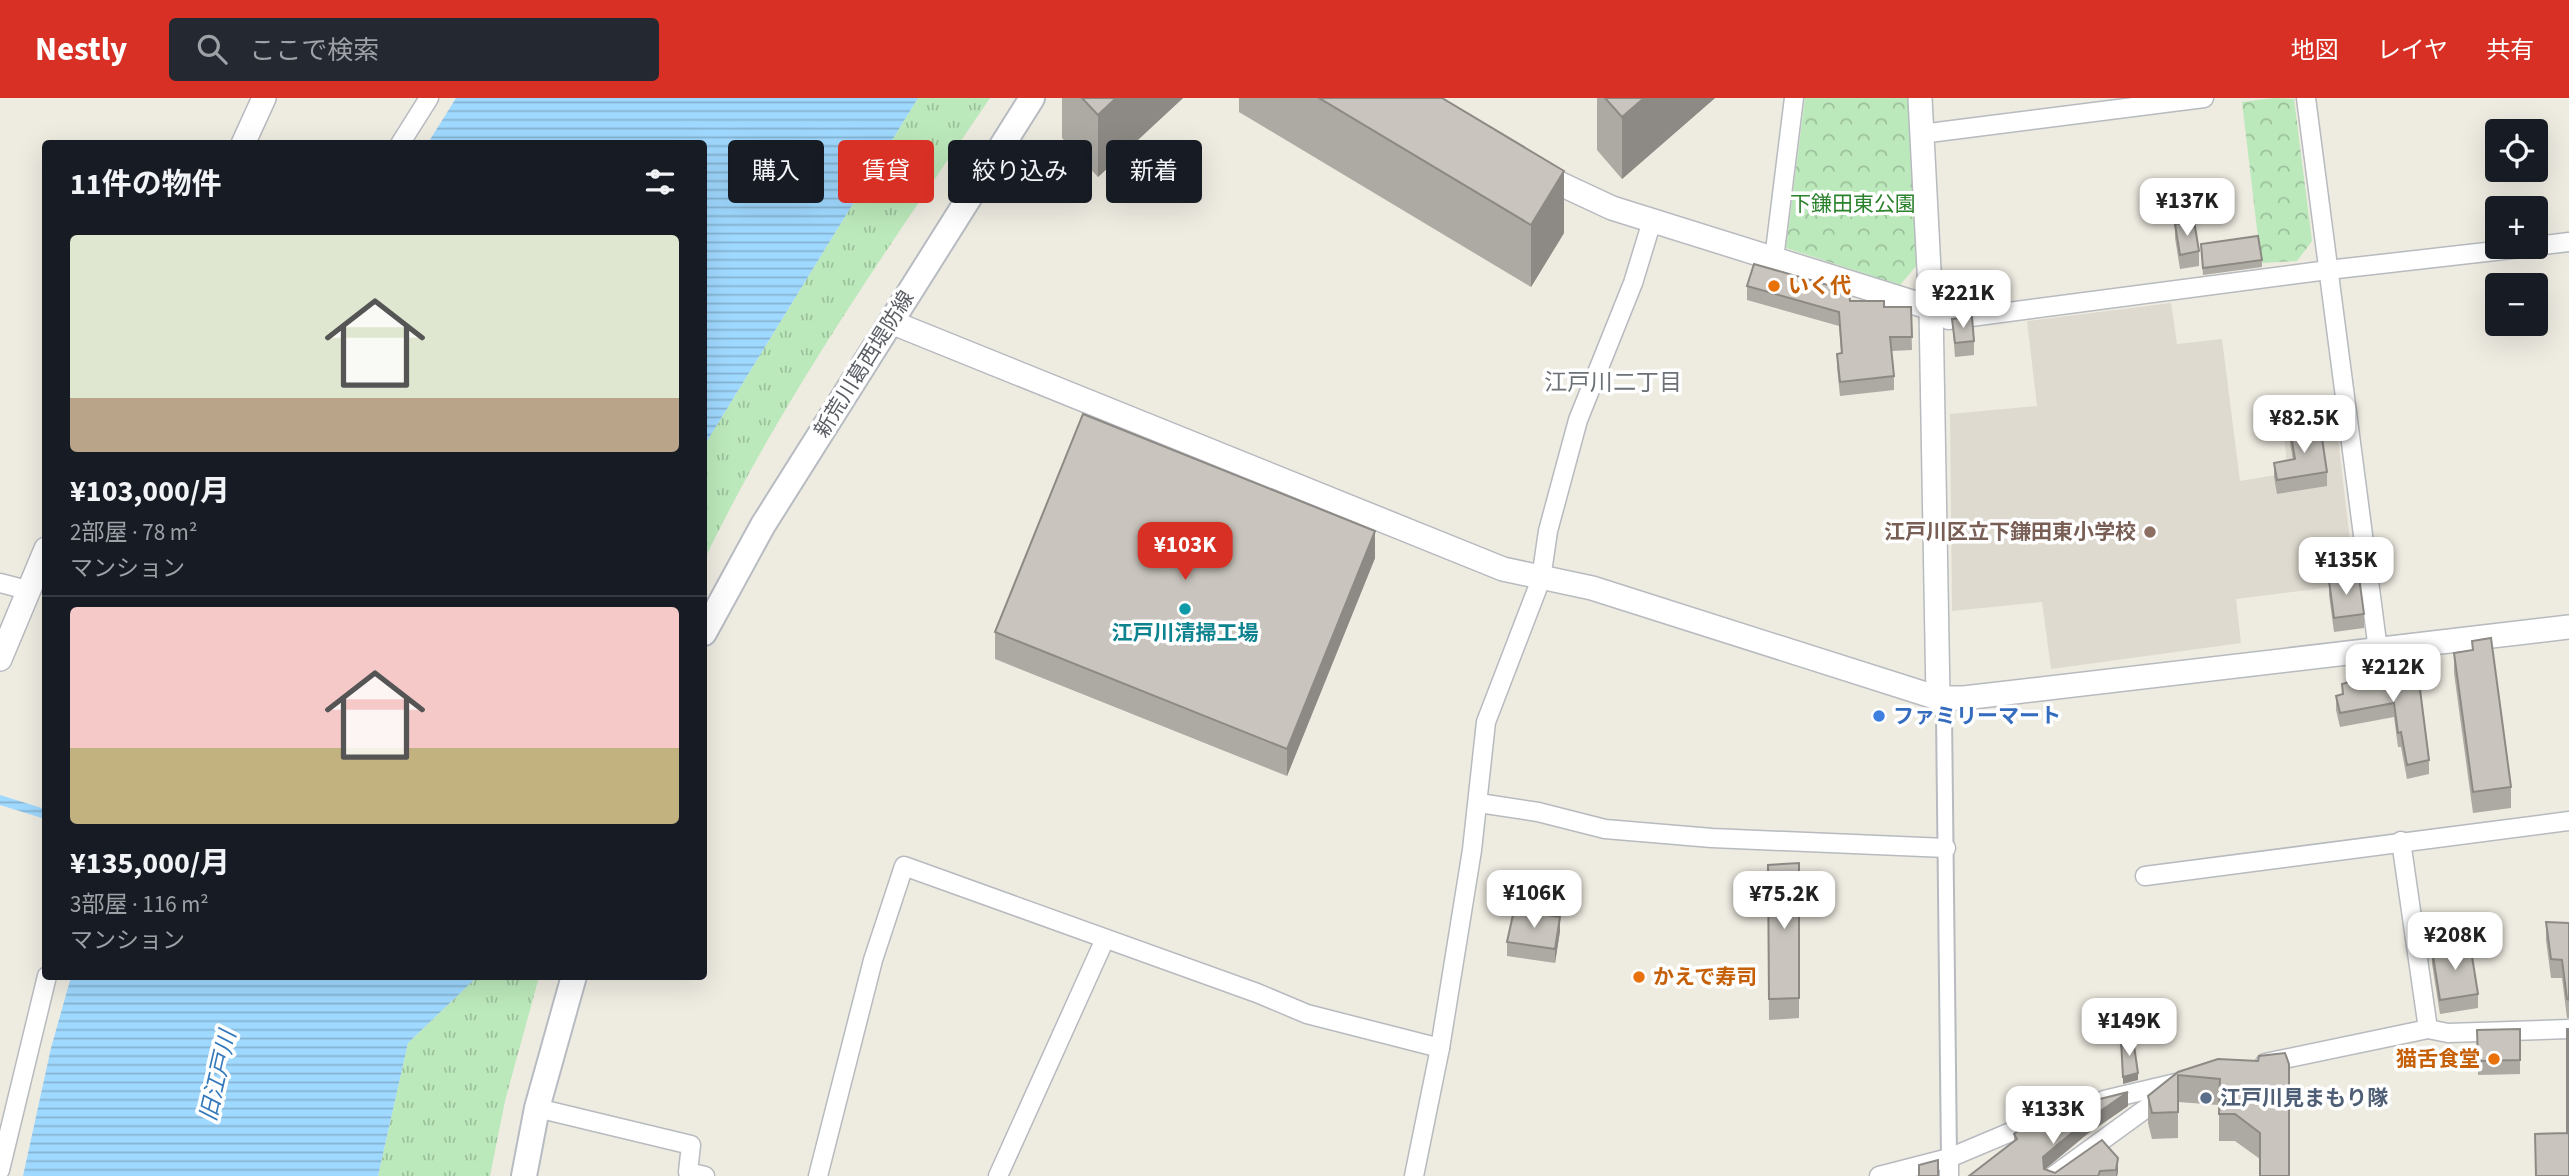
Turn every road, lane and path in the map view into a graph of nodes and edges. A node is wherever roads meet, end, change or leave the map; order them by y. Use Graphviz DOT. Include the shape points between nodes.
graph roads {
  1 [pos="264,98"];
  2 [pos="429,98"];
  3 [pos="1032,98"];
  4 [pos="1794,98"];
  5 [pos="1920,98"];
  6 [pos="2204,98"];
  7 [pos="2306,98"];
  8 [pos="1921,134"];
  9 [pos="245,140"];
  10 [pos="403,140"];
  11 [pos="1515,161"];
  12 [pos="1652,221"];
  13 [pos="2569,242"];
  14 [pos="2548,245"];
  15 [pos="2485,252"];
  16 [pos="1773,259"];
  17 [pos="2328,270"];
  18 [pos="1931,308"];
  19 [pos="891,321"];
  20 [pos="42,558"];
  21 [pos="1541,579"];
  22 [pos="0,583"];
  23 [pos="27,590"];
  24 [pos="2569,626"];
  25 [pos="707,628"];
  26 [pos="2378,650"];
  27 [pos="0,659"];
  28 [pos="1938,698"];
  29 [pos="1479,803"];
  30 [pos="2569,821"];
  31 [pos="2401,841"];
  32 [pos="1946,848"];
  33 [pos="2145,876"];
  34 [pos="1105,939"];
  35 [pos="46,980"];
  36 [pos="573,980"];
  37 [pos="2428,1029"];
  38 [pos="2569,1029"];
  39 [pos="1440,1048"];
  40 [pos="2252,1066"];
  41 [pos="2086,1105"];
  42 [pos="537,1108"];
  43 [pos="2060,1111"];
  44 [pos="1949,1167"];
  45 [pos="0,1170"];
  46 [pos="524,1176"];
  47 [pos="705,1176"];
  48 [pos="818,1176"];
  49 [pos="998,1176"];
  50 [pos="1414,1176"];
  51 [pos="1880,1176"];
  52 [pos="2053,1176"];
  1 -- 9 [label="street"];
  2 -- 10 [label="street"];
  3 -- 19 [label="main road, 新荒川葛西堤防線"];
  4 -- 16 [label="street"];
  5 -- 8 [label="street"];
  6 -- 8 [label="street"];
  7 -- 17 [label="street"];
  8 -- 18 [label="street"];
  11 -- 12 [label="street" via="1612,208"];
  12 -- 16 [label="street"];
  12 -- 21 [label="street" via="1578,420 1548,531"];
  13 -- 14 [label="street"];
  15 -- 17 [label="street"];
  16 -- 18 [label="street"];
  17 -- 18 [label="street" via="1948,320"];
  17 -- 26 [label="street"];
  18 -- 28 [label="street"];
  19 -- 21 [label="street" via="1375,519 1503,569"];
  19 -- 25 [label="main road, 新荒川葛西堤防線" via="763,525"];
  20 -- 23 [label="street"];
  21 -- 28 [label="street" via="1592,588"];
  21 -- 29 [label="street" via="1486,722"];
  22 -- 23 [label="street"];
  23 -- 27 [label="street"];
  24 -- 26 [label="street"];
  26 -- 28 [label="street"];
  28 -- 32 [label="street" via="1944,714"];
  29 -- 32 [label="street" via="1605,829"];
  29 -- 39 [label="street"];
  30 -- 31 [label="street"];
  31 -- 33 [label="street"];
  31 -- 37 [label="street"];
  32 -- 44 [label="street"];
  34 -- 39 [label="street" via="1307,1014"];
  34 -- 48 [label="street" via="904,866 873,960"];
  34 -- 49 [label="street"];
  35 -- 45 [label="street"];
  36 -- 42 [label="main road"];
  37 -- 38 [label="street" via="2448,1033"];
  37 -- 40 [label="street"];
  39 -- 50 [label="street"];
  41 -- 52 [label="street" via="2191,1079"];
  42 -- 46 [label="main road"];
  42 -- 47 [label="street" via="691,1145 688,1172"];
  43 -- 44 [label="street"];
  44 -- 51 [label="street"];
}
